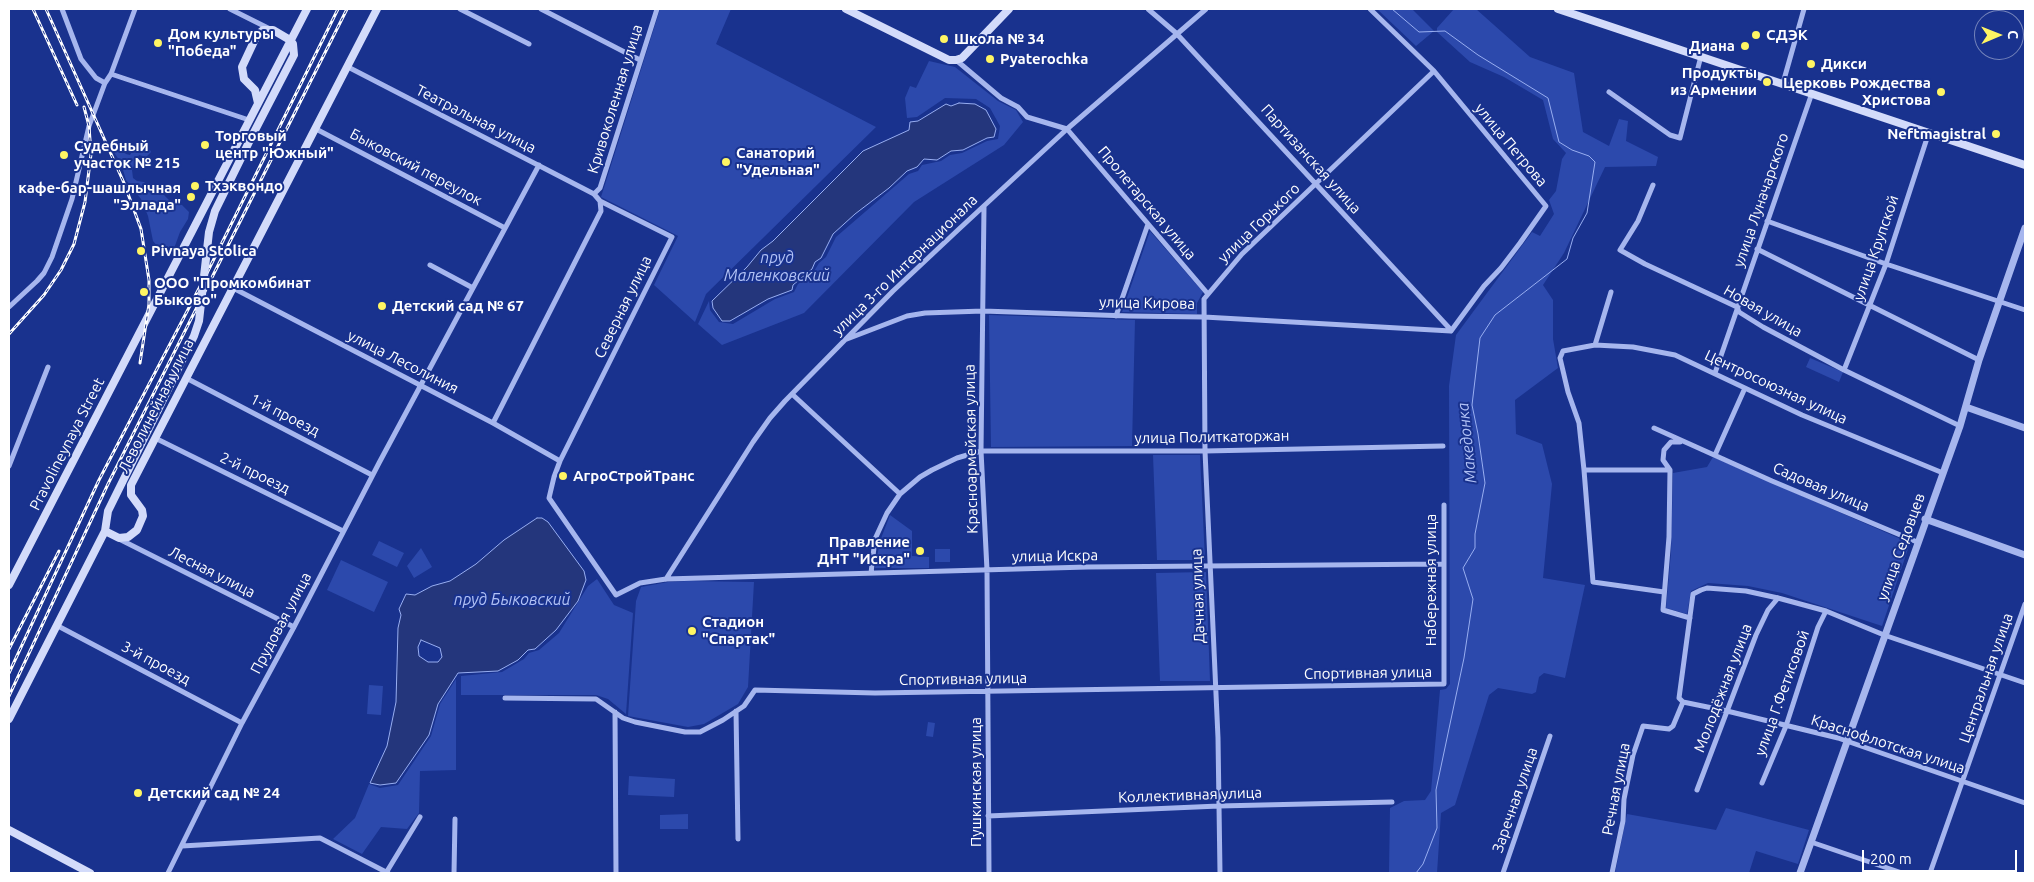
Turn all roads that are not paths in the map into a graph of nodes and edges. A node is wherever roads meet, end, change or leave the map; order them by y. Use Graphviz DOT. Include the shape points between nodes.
graph roads {
  1 [pos="62,9"];
  2 [pos="135,9"];
  3 [pos="230,9"];
  4 [pos="307,9"];
  5 [pos="378,9"];
  6 [pos="460,9"];
  7 [pos="542,9"];
  8 [pos="657,9"];
  9 [pos="846,9"];
  10 [pos="1009,9"];
  11 [pos="1148,9"];
  12 [pos="1206,9"];
  13 [pos="1370,9"];
  14 [pos="1558,9"];
  15 [pos="1804,9"];
  16 [pos="273,30"];
  17 [pos="1176,33"];
  18 [pos="290,40"];
  19 [pos="529,44"];
  20 [pos="1701,56"];
  21 [pos="640,60"];
  22 [pos="956,60"];
  23 [pos="348,67"];
  24 [pos="1434,72"];
  25 [pos="111,74"];
  26 [pos="269,82"];
  27 [pos="105,83"];
  28 [pos="1783,83"];
  29 [pos="251,87"];
  30 [pos="1608,92"];
  31 [pos="1812,93"];
  32 [pos="258,103"];
  33 [pos="249,120"];
  34 [pos="316,129"];
  35 [pos="1067,129"];
  36 [pos="1929,132"];
  37 [pos="2025,165"];
  38 [pos="539,166"];
  39 [pos="1318,184"];
  40 [pos="1653,185"];
  41 [pos="594,194"];
  42 [pos="600,201"];
  43 [pos="984,207"];
  44 [pos="1767,221"];
  45 [pos="1148,224"];
  46 [pos="504,228"];
  47 [pos="2025,228"];
  48 [pos="1757,249"];
  49 [pos="430,264"];
  50 [pos="1886,264"];
  51 [pos="232,288"];
  52 [pos="472,288"];
  53 [pos="1611,292"];
  54 [pos="1208,294"];
  55 [pos="2000,301"];
  56 [pos="1870,303"];
  57 [pos="9,307"];
  58 [pos="1737,307"];
  59 [pos="2025,310"];
  60 [pos="983,311"];
  61 [pos="1116,316"];
  62 [pos="1204,317"];
  63 [pos="1451,331"];
  64 [pos="846,340"];
  65 [pos="1595,345"];
  66 [pos="1979,360"];
  67 [pos="48,367"];
  68 [pos="1844,370"];
  69 [pos="1715,373"];
  70 [pos="186,378"];
  71 [pos="421,386"];
  72 [pos="1745,388"];
  73 [pos="792,394"];
  74 [pos="1966,407"];
  75 [pos="493,423"];
  76 [pos="1960,426"];
  77 [pos="1654,428"];
  78 [pos="2025,428"];
  79 [pos="155,438"];
  80 [pos="1683,442"];
  81 [pos="1443,446"];
  82 [pos="981,451"];
  83 [pos="1205,451"];
  84 [pos="1715,455"];
  85 [pos="560,461"];
  86 [pos="9,466"];
  87 [pos="1584,470"];
  88 [pos="1670,470"];
  89 [pos="1942,473"];
  90 [pos="372,475"];
  91 [pos="900,494"];
  92 [pos="1444,505"];
  93 [pos="1925,520"];
  94 [pos="105,531"];
  95 [pos="343,531"];
  96 [pos="119,538"];
  97 [pos="1917,542"];
  98 [pos="2025,556"];
  99 [pos="1444,564"];
  100 [pos="1210,566"];
  101 [pos="987,570"];
  102 [pos="871,572"];
  103 [pos="666,578"];
  104 [pos="9,585"];
  105 [pos="1664,592"];
  106 [pos="1778,598"];
  107 [pos="2025,604"];
  108 [pos="1826,611"];
  109 [pos="1690,618"];
  110 [pos="58,626"];
  111 [pos="294,628"];
  112 [pos="1884,635"];
  113 [pos="2000,674"];
  114 [pos="2025,683"];
  115 [pos="1444,684"];
  116 [pos="1214,687"];
  117 [pos="988,691"];
  118 [pos="505,698"];
  119 [pos="1683,702"];
  120 [pos="736,711"];
  121 [pos="1727,711"];
  122 [pos="615,712"];
  123 [pos="9,719"];
  124 [pos="242,723"];
  125 [pos="1786,726"];
  126 [pos="1550,736"];
  127 [pos="1847,742"];
  128 [pos="1963,781"];
  129 [pos="1762,783"];
  130 [pos="1698,790"];
  131 [pos="1392,802"];
  132 [pos="2025,802"];
  133 [pos="1220,806"];
  134 [pos="988,816"];
  135 [pos="420,818"];
  136 [pos="455,819"];
  137 [pos="9,830"];
  138 [pos="738,839"];
  139 [pos="1811,842"];
  140 [pos="182,846"];
  141 [pos="90,873"];
  142 [pos="168,873"];
  143 [pos="387,873"];
  144 [pos="454,873"];
  145 [pos="616,873"];
  146 [pos="989,873"];
  147 [pos="1220,873"];
  148 [pos="1503,873"];
  149 [pos="1612,873"];
  150 [pos="1800,873"];
  151 [pos="1902,873"];
  152 [pos="1930,873"];
  1 -- 27 [label="street" via="81,59 96,78"];
  2 -- 25 [label="street"];
  3 -- 16 [label="street"];
  4 -- 18 [label="main road, Pravolineynaya Street"];
  5 -- 23 [label="main road, Леволинейная улица"];
  6 -- 19 [label="street"];
  7 -- 21 [label="street"];
  8 -- 21 [label="street, Кривоколенная улица"];
  9 -- 22 [label="main road" via="941,56"];
  10 -- 22 [label="main road" via="962,58"];
  11 -- 17 [label="street, Партизанская улица"];
  12 -- 17 [label="street, улица 3-го Интернационала"];
  13 -- 24 [label="street, улица Петрова"];
  14 -- 20 [label="main road"];
  15 -- 28 [label="street"];
  16 -- 18 [label="main road"];
  16 -- 29 [label="main road" via="264,30 257,35 245,60 242,74"];
  17 -- 35 [label="street, улица 3-го Интернационала"];
  17 -- 39 [label="street, Партизанская улица"];
  18 -- 26 [label="main road, Pravolineynaya Street"];
  18 -- 94 [label="main road, bridge" via="294,50 292,61 215,211 194,336 108,511"];
  20 -- 28 [label="main road"];
  20 -- 30 [label="street" via="1680,138 1670,135"];
  21 -- 41 [label="street, Кривоколенная улица" via="600,188"];
  22 -- 35 [label="street" via="1027,117"];
  23 -- 34 [label="main road, Леволинейная улица"];
  23 -- 38 [label="street, Театральная улица"];
  24 -- 39 [label="street, улица Горького"];
  24 -- 63 [label="street, улица Петрова" via="1546,206"];
  25 -- 27 [label="street"];
  25 -- 33 [label="street"];
  26 -- 29 [label="main road" via="261,87"];
  26 -- 32 [label="main road, Pravolineynaya Street"];
  27 -- 57 [label="street" via="52,257 44,273"];
  28 -- 31 [label="main road"];
  29 -- 32 [label="main road" via="258,95"];
  31 -- 36 [label="main road"];
  31 -- 44 [label="street, улица Луначарского"];
  32 -- 33 [label="main road, Pravolineynaya Street"];
  33 -- 104 [label="main road, Pravolineynaya Street"];
  34 -- 46 [label="street, Быковский переулок"];
  34 -- 51 [label="main road, Леволинейная улица"];
  35 -- 43 [label="street, улица 3-го Интернационала"];
  35 -- 45 [label="street, Пролетарская улица"];
  36 -- 37 [label="main road"];
  36 -- 50 [label="street, улица Крупской"];
  38 -- 41 [label="street, Театральная улица"];
  38 -- 46 [label="street, Прудовая улица"];
  39 -- 54 [label="street, улица Горького" via="1242,254"];
  39 -- 63 [label="street, Партизанская улица"];
  40 -- 58 [label="street, Новая улица" via="1638,221 1620,250"];
  41 -- 42 [label="street"];
  42 -- 75 [label="street" via="601,210"];
  42 -- 85 [label="street, Северная улица" via="672,237"];
  43 -- 60 [label="street, Красноармейская улица"];
  43 -- 64 [label="street, улица 3-го Интернационала"];
  44 -- 48 [label="street, улица Луначарского"];
  44 -- 50 [label="street"];
  45 -- 54 [label="street, Пролетарская улица"];
  45 -- 61 [label="street"];
  46 -- 52 [label="street, Прудовая улица"];
  47 -- 55 [label="street, улица Седовцев"];
  48 -- 56 [label="street"];
  48 -- 58 [label="street, улица Луначарского"];
  49 -- 52 [label="street"];
  50 -- 55 [label="street"];
  50 -- 56 [label="street, улица Крупской"];
  51 -- 70 [label="main road, Леволинейная улица"];
  51 -- 71 [label="street, улица Лесолиния"];
  52 -- 71 [label="street, Прудовая улица"];
  53 -- 65 [label="street"];
  54 -- 62 [label="street" via="1204,299"];
  55 -- 59 [label="street"];
  55 -- 66 [label="street, улица Седовцев"];
  56 -- 66 [label="street"];
  56 -- 68 [label="street, улица Крупской"];
  58 -- 68 [label="street, Новая улица" via="1739,312 1762,327"];
  58 -- 69 [label="street, улица Луначарского"];
  60 -- 61 [label="street, улица Кирова"];
  60 -- 64 [label="street, улица Кирова" via="907,316"];
  60 -- 82 [label="street, Красноармейская улица"];
  61 -- 62 [label="street, улица Кирова"];
  62 -- 63 [label="street, улица Кирова"];
  62 -- 83 [label="street, Дачная улица"];
  64 -- 73 [label="street, улица 3-го Интернационала"];
  65 -- 69 [label="street, Центросоюзная улица" via="1675,355"];
  65 -- 87 [label="street, Центросоюзная улица" via="1563,351 1560,358 1579,423"];
  66 -- 74 [label="street, улица Седовцев"];
  67 -- 86 [label="street"];
  68 -- 76 [label="street, Новая улица"];
  69 -- 72 [label="street, Центросоюзная улица"];
  70 -- 79 [label="main road, Леволинейная улица"];
  70 -- 90 [label="street, 1-й проезд"];
  71 -- 75 [label="street, улица Лесолиния"];
  71 -- 90 [label="street, Прудовая улица"];
  72 -- 84 [label="street"];
  72 -- 89 [label="street, Центросоюзная улица"];
  73 -- 91 [label="street"];
  73 -- 103 [label="street, улица 3-го Интернационала" via="770,418"];
  74 -- 76 [label="street, улица Седовцев"];
  74 -- 78 [label="street"];
  75 -- 85 [label="street, улица Лесолиния"];
  76 -- 89 [label="street, улица Седовцев"];
  77 -- 80 [label="street, Садовая улица"];
  79 -- 95 [label="street, 2-й проезд"];
  79 -- 96 [label="main road, Леволинейная улица" via="130,489 143,516 133,534"];
  80 -- 84 [label="street, Садовая улица"];
  80 -- 88 [label="street" via="1671,442 1664,450 1663,460"];
  81 -- 83 [label="street, улица Политкаторжан"];
  82 -- 83 [label="street, улица Политкаторжан"];
  82 -- 91 [label="street, улица Политкаторжан" via="932,470"];
  82 -- 101 [label="street, Красноармейская улица"];
  83 -- 100 [label="street, Дачная улица"];
  84 -- 97 [label="street, Садовая улица"];
  85 -- 103 [label="street, улица Искра" via="549,498 616,595 640,583"];
  87 -- 88 [label="street"];
  87 -- 105 [label="street" via="1594,582"];
  88 -- 105 [label="street"];
  89 -- 93 [label="street, улица Седовцев"];
  90 -- 95 [label="street, Прудовая улица"];
  91 -- 102 [label="street, улица Политкаторжан" via="875,539"];
  92 -- 99 [label="street, Набережная улица"];
  93 -- 97 [label="street, улица Седовцев"];
  93 -- 98 [label="street"];
  94 -- 96 [label="main road"];
  94 -- 110 [label="main road"];
  95 -- 111 [label="street, Прудовая улица"];
  96 -- 111 [label="street, Лесная улица"];
  97 -- 112 [label="street, улица Седовцев"];
  99 -- 100 [label="street, улица Искра"];
  99 -- 115 [label="street, Набережная улица"];
  100 -- 101 [label="street, улица Искра"];
  100 -- 116 [label="street, Дачная улица"];
  101 -- 102 [label="street, улица Искра"];
  101 -- 117 [label="street, Красноармейская улица"];
  102 -- 103 [label="street, улица Искра"];
  105 -- 109 [label="street" via="1663,610"];
  106 -- 108 [label="street"];
  106 -- 109 [label="street, Речная улица" via="1707,588 1693,594"];
  106 -- 121 [label="street, Молодёжная улица" via="1756,635"];
  107 -- 113 [label="street, Центральная улица"];
  108 -- 112 [label="street"];
  108 -- 125 [label="street, улица Г.Фетисовой"];
  109 -- 119 [label="street, Речная улица" via="1679,698"];
  110 -- 123 [label="main road"];
  110 -- 124 [label="street, 3-й проезд"];
  111 -- 124 [label="street, Прудовая улица"];
  112 -- 113 [label="street"];
  112 -- 127 [label="street, улица Седовцев"];
  113 -- 114 [label="street"];
  113 -- 128 [label="street, Центральная улица"];
  115 -- 116 [label="street, Спортивная улица"];
  116 -- 117 [label="street, Спортивная улица"];
  116 -- 133 [label="street, Дачная улица"];
  117 -- 120 [label="street, Спортивная улица" via="755,690 744,706"];
  117 -- 134 [label="street, Пушкинская улица"];
  118 -- 122 [label="street, Спортивная улица" via="596,699"];
  119 -- 121 [label="street, Краснофлотская улица"];
  119 -- 149 [label="street, Речная улица" via="1669,729 1643,726 1633,755"];
  120 -- 122 [label="street, Спортивная улица" via="700,732 634,722"];
  120 -- 138 [label="street"];
  121 -- 125 [label="street, Краснофлотская улица"];
  121 -- 130 [label="street, Молодёжная улица"];
  122 -- 145 [label="street"];
  124 -- 140 [label="street, Прудовая улица"];
  125 -- 127 [label="street, Краснофлотская улица"];
  125 -- 129 [label="street, улица Г.Фетисовой"];
  126 -- 148 [label="street, Заречная улица"];
  127 -- 128 [label="street, Краснофлотская улица"];
  127 -- 139 [label="street, улица Седовцев"];
  128 -- 132 [label="street, Краснофлотская улица"];
  128 -- 152 [label="street, Центральная улица"];
  131 -- 133 [label="street, Коллективная улица"];
  133 -- 134 [label="street, Коллективная улица"];
  133 -- 147 [label="street, Дачная улица"];
  134 -- 146 [label="street, Пушкинская улица"];
  135 -- 143 [label="street"];
  136 -- 144 [label="street"];
  137 -- 141 [label="main road"];
  139 -- 150 [label="street, улица Седовцев"];
  139 -- 151 [label="street"];
  140 -- 142 [label="street, Прудовая улица"];
  140 -- 143 [label="street" via="320,838"];
}
